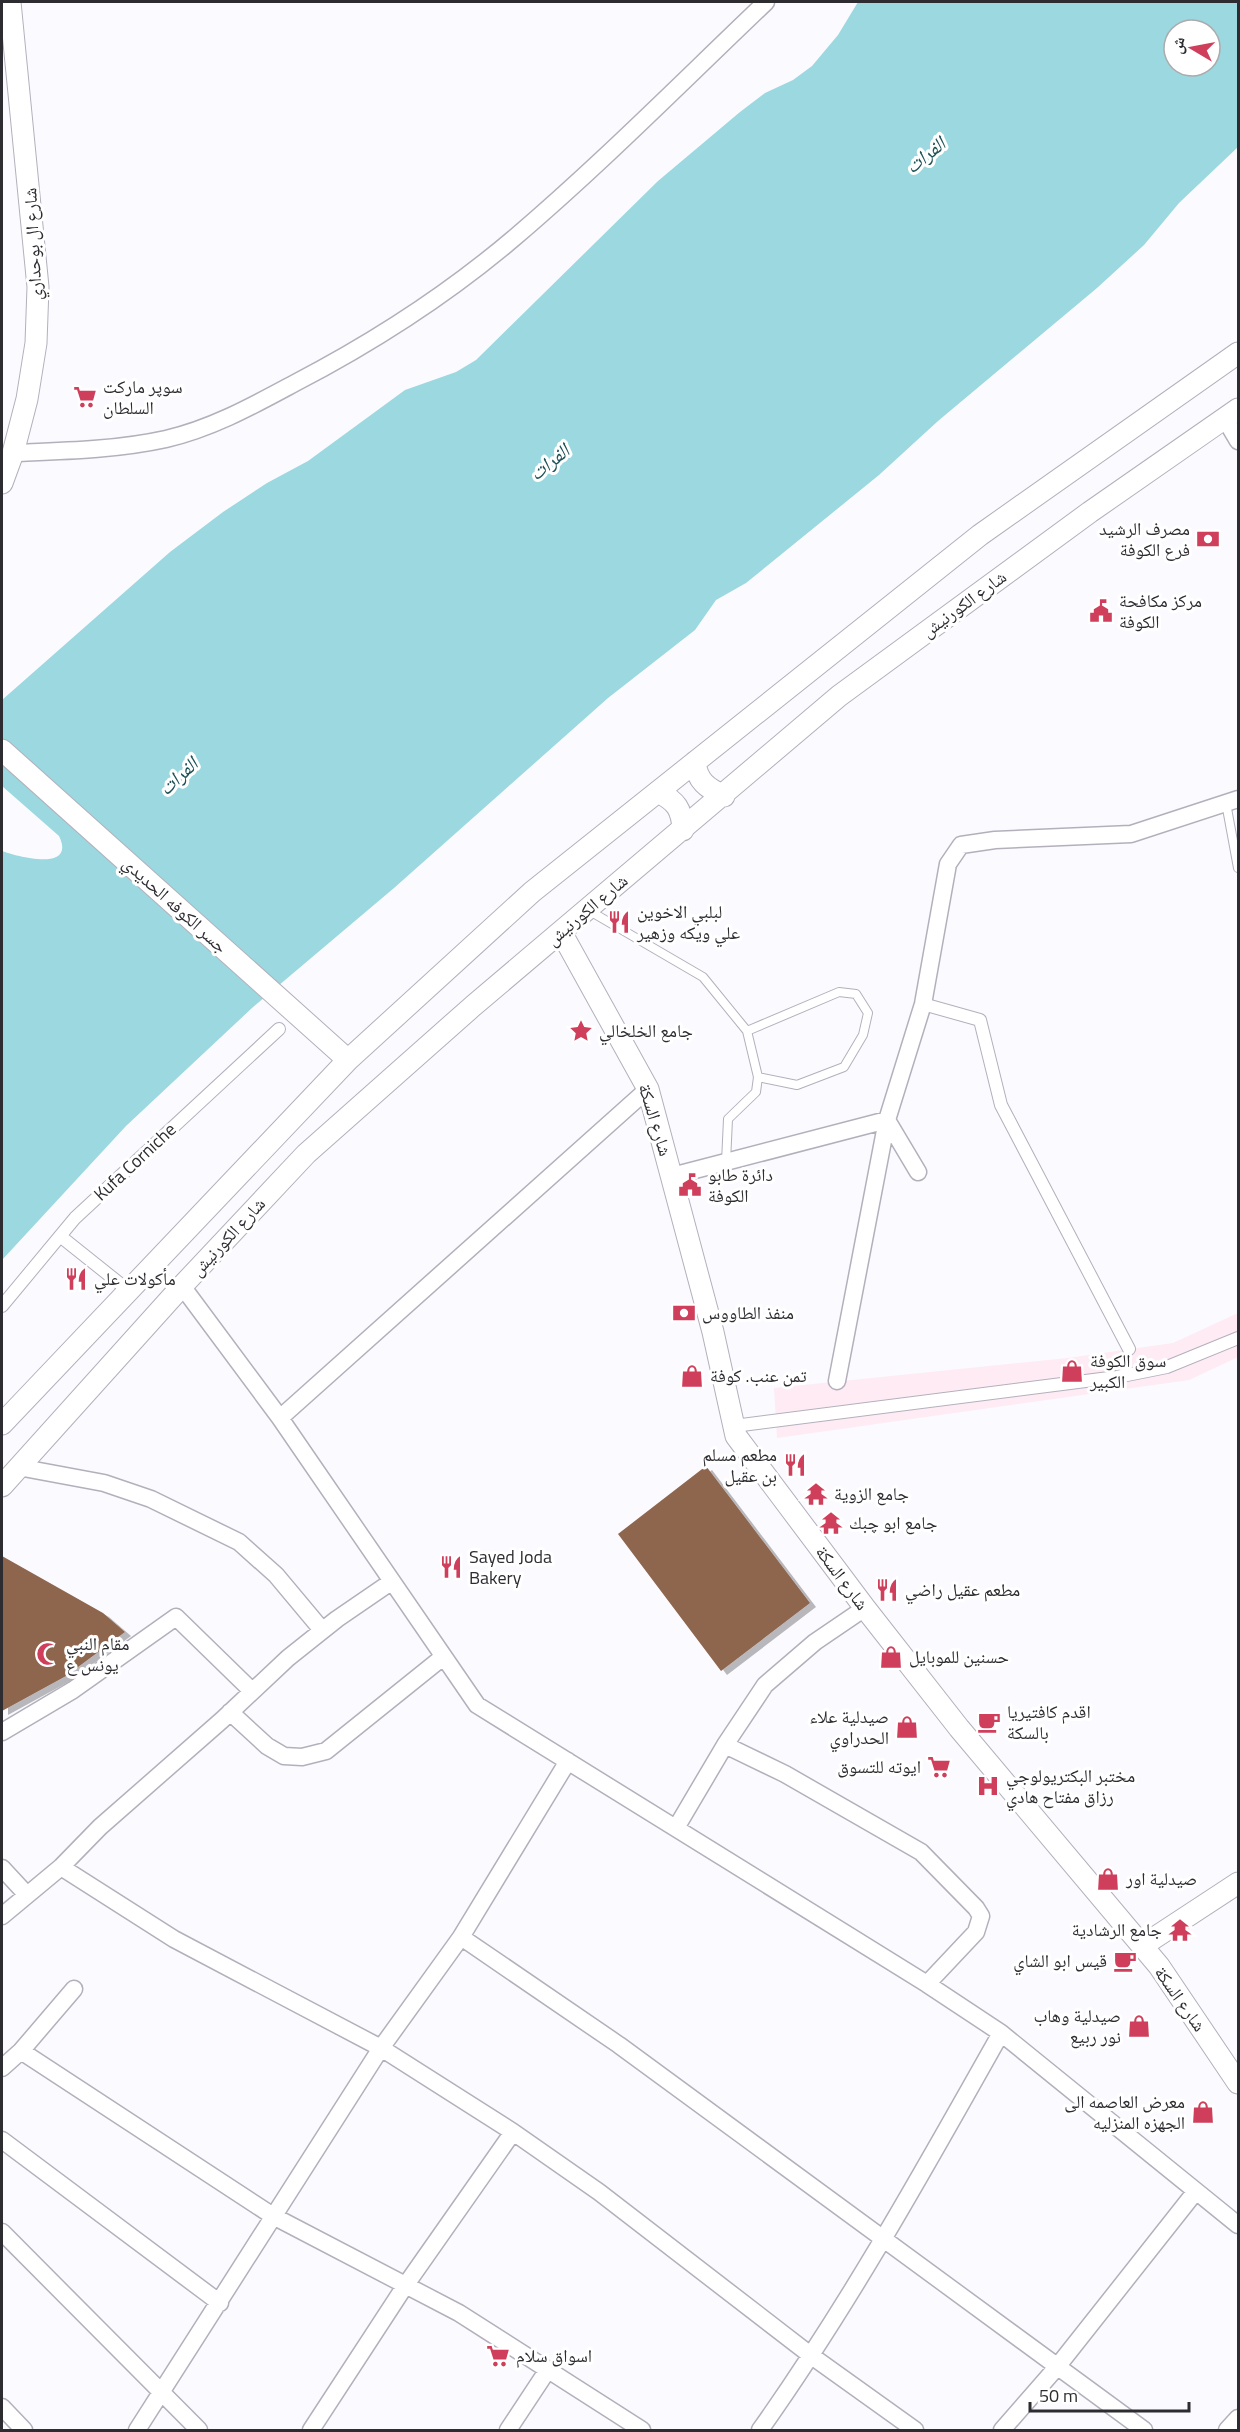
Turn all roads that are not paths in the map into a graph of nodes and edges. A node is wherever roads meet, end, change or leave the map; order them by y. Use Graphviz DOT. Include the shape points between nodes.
graph roads {
  1 [pos="10,2"];
  2 [pos="766,2"];
  3 [pos="1239,353"];
  4 [pos="1232,414"];
  5 [pos="1239,441"];
  6 [pos="13,453"];
  7 [pos="2,483"];
  8 [pos="2,750"];
  9 [pos="695,762"];
  10 [pos="658,792"];
  11 [pos="724,796"];
  12 [pos="1232,801"];
  13 [pos="682,830"];
  14 [pos="1239,868"];
  15 [pos="588,909"];
  16 [pos="561,932"];
  17 [pos="922,1004"];
  18 [pos="279,1029"];
  19 [pos="747,1031"];
  20 [pos="348,1060"];
  21 [pos="758,1077"];
  22 [pos="648,1089"];
  23 [pos="887,1120"];
  24 [pos="726,1162"];
  25 [pos="918,1172"];
  26 [pos="672,1176"];
  27 [pos="60,1236"];
  28 [pos="182,1286"];
  29 [pos="129,1291"];
  30 [pos="2,1306"];
  31 [pos="1239,1338"];
  32 [pos="1129,1349"];
  33 [pos="837,1381"];
  34 [pos="280,1418"];
  35 [pos="2,1424"];
  36 [pos="734,1426"];
  37 [pos="18,1467"];
  38 [pos="2,1486"];
  39 [pos="391,1582"];
  40 [pos="865,1608"];
  41 [pos="322,1630"];
  42 [pos="443,1657"];
  43 [pos="252,1691"];
  44 [pos="230,1712"];
  45 [pos="2,1732"];
  46 [pos="725,1745"];
  47 [pos="568,1761"];
  48 [pos="676,1828"];
  49 [pos="62,1867"];
  50 [pos="2,1868"];
  51 [pos="1239,1883"];
  52 [pos="27,1895"];
  53 [pos="2,1916"];
  54 [pos="461,1937"];
  55 [pos="1142,1946"];
  56 [pos="927,1984"];
  57 [pos="74,1989"];
  58 [pos="1001,2033"];
  59 [pos="381,2048"];
  60 [pos="21,2051"];
  61 [pos="2,2068"];
  62 [pos="1239,2083"];
  63 [pos="513,2132"];
  64 [pos="2,2140"];
  65 [pos="1196,2191"];
  66 [pos="273,2216"];
  67 [pos="1239,2226"];
  68 [pos="2,2232"];
  69 [pos="885,2240"];
  70 [pos="405,2286"];
  71 [pos="220,2302"];
  72 [pos="813,2357"];
  73 [pos="1057,2367"];
  74 [pos="547,2371"];
  75 [pos="162,2394"];
  76 [pos="2,2407"];
  77 [pos="1239,2418"];
  78 [pos="634,2429"];
  79 [pos="24,2430"];
  80 [pos="137,2430"];
  81 [pos="199,2430"];
  82 [pos="311,2430"];
  83 [pos="508,2430"];
  84 [pos="760,2430"];
  85 [pos="915,2430"];
  86 [pos="1002,2430"];
  87 [pos="1144,2430"];
  88 [pos="1227,2430"];
  1 -- 6 [label="street, شارع ال بوحداري" via="38,287 36,343"];
  2 -- 6 [label="street" via="513,239 427,304 336,362 242,412 167,439 99,449"];
  3 -- 9 [label="street, شارع الكورنيش" via="980,535"];
  4 -- 5 [label="street"];
  4 -- 11 [label="street, شارع الكورنيش" via="1090,512 839,696"];
  6 -- 7 [label="street, شارع ال بوحداري"];
  8 -- 20 [label="street, جسر الکوفه الحديدي"];
  9 -- 10 [label="street, شارع الكورنيش"];
  9 -- 11 [label="street" via="702,782"];
  10 -- 13 [label="street" via="678,806"];
  10 -- 20 [label="street, شارع الكورنيش" via="532,892"];
  11 -- 13 [label="street, شارع الكورنيش"];
  12 -- 14 [label="lane"];
  12 -- 17 [label="street" via="1131,834 961,845 948,864"];
  13 -- 15 [label="street, شارع الكورنيش"];
  15 -- 16 [label="street, شارع الكورنيش"];
  15 -- 19 [label="lane" via="703,977"];
  16 -- 22 [label="street, شارع السكة"];
  16 -- 28 [label="street, شارع الكورنيش" via="306,1154"];
  17 -- 23 [label="street"];
  17 -- 32 [label="street" via="980,1020 1000,1105"];
  18 -- 27 [label="street, Kufa Corniche"];
  19 -- 21 [label="lane"];
  19 -- 21 [label="lane" via="839,992 856,994 868,1013 864,1035 844,1067 797,1086"];
  20 -- 29 [label="street, شارع الكورنيش"];
  21 -- 24 [label="lane" via="756,1092 728,1119"];
  22 -- 26 [label="street, شارع السكة"];
  22 -- 34 [label="street"];
  23 -- 24 [label="street"];
  23 -- 25 [label="street"];
  23 -- 33 [label="street"];
  24 -- 26 [label="street"];
  26 -- 36 [label="street, شارع السكة"];
  27 -- 29 [label="street"];
  27 -- 30 [label="street, Kufa Corniche"];
  28 -- 34 [label="street"];
  28 -- 37 [label="street, شارع الكورنيش"];
  29 -- 35 [label="street, شارع الكورنيش"];
  31 -- 36 [label="street" via="1167,1367 1117,1377"];
  34 -- 39 [label="street"];
  36 -- 40 [label="street, شارع السكة" via="736,1436"];
  37 -- 38 [label="street, شارع الكورنيش"];
  37 -- 41 [label="street" via="114,1486 151,1499 240,1542 276,1575"];
  39 -- 41 [label="street"];
  39 -- 42 [label="street"];
  40 -- 46 [label="street" via="815,1642 765,1685"];
  40 -- 55 [label="street, شارع السكة" via="959,1728"];
  41 -- 43 [label="street"];
  42 -- 44 [label="street" via="326,1751 302,1757 284,1756"];
  42 -- 47 [label="street" via="477,1705"];
  43 -- 44 [label="street"];
  43 -- 45 [label="street" via="176,1617 73,1690"];
  44 -- 49 [label="street" via="100,1827"];
  46 -- 48 [label="street"];
  46 -- 56 [label="street" via="785,1774 921,1852 976,1908 981,1916 976,1932"];
  47 -- 48 [label="street"];
  47 -- 54 [label="street"];
  48 -- 56 [label="street"];
  49 -- 52 [label="street"];
  49 -- 59 [label="street" via="174,1939"];
  50 -- 52 [label="street"];
  51 -- 55 [label="street"];
  52 -- 53 [label="street"];
  54 -- 59 [label="street"];
  54 -- 69 [label="street" via="619,2045"];
  55 -- 62 [label="street, شارع السكة"];
  56 -- 58 [label="street"];
  57 -- 60 [label="street"];
  58 -- 65 [label="street"];
  58 -- 69 [label="street"];
  59 -- 63 [label="street"];
  59 -- 66 [label="street"];
  60 -- 61 [label="street"];
  60 -- 66 [label="street"];
  63 -- 70 [label="street"];
  63 -- 72 [label="street" via="599,2192"];
  64 -- 71 [label="street"];
  65 -- 67 [label="street"];
  65 -- 73 [label="street"];
  66 -- 70 [label="street"];
  66 -- 71 [label="street"];
  68 -- 75 [label="street"];
  69 -- 72 [label="street"];
  69 -- 73 [label="street"];
  70 -- 74 [label="street" via="459,2313"];
  70 -- 82 [label="street"];
  71 -- 75 [label="street"];
  72 -- 84 [label="street"];
  72 -- 85 [label="street"];
  73 -- 86 [label="street"];
  73 -- 87 [label="street"];
  74 -- 78 [label="street"];
  74 -- 83 [label="street"];
  75 -- 80 [label="street"];
  75 -- 81 [label="street"];
  76 -- 79 [label="street"];
  77 -- 88 [label="street"];
}
